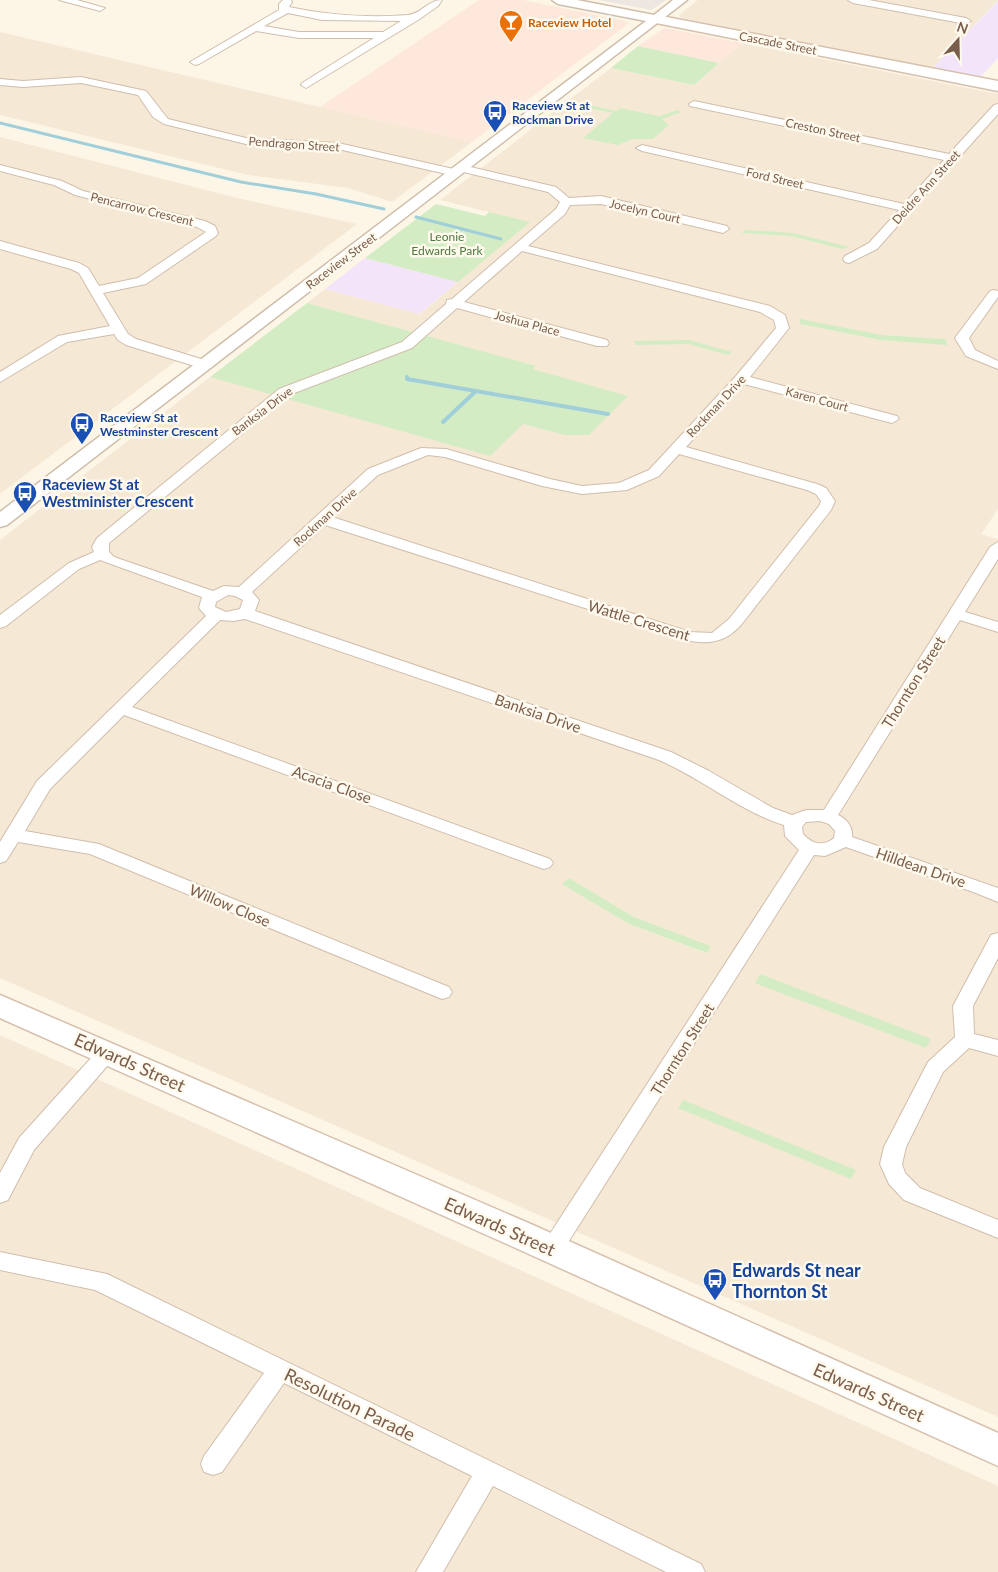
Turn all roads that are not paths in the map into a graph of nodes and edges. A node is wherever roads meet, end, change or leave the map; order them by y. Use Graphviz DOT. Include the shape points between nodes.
graph roads {
  1 [pos="64,0"];
  2 [pos="111,0"];
  3 [pos="437,0"];
  4 [pos="558,0"];
  5 [pos="681,0"];
  6 [pos="852,0"];
  7 [pos="287,4"];
  8 [pos="100,8"];
  9 [pos="90,16"];
  10 [pos="414,18"];
  11 [pos="656,19"];
  12 [pos="966,21"];
  13 [pos="255,28"];
  14 [pos="386,35"];
  15 [pos="195,62"];
  16 [pos="0,82"];
  17 [pos="306,85"];
  18 [pos="998,86"];
  19 [pos="694,104"];
  20 [pos="998,107"];
  21 [pos="642,148"];
  22 [pos="952,158"];
  23 [pos="0,168"];
  24 [pos="459,170"];
  25 [pos="566,202"];
  26 [pos="907,208"];
  27 [pos="723,229"];
  28 [pos="0,245"];
  29 [pos="519,247"];
  30 [pos="849,259"];
  31 [pos="96,291"];
  32 [pos="994,294"];
  33 [pos="452,303"];
  34 [pos="118,329"];
  35 [pos="602,343"];
  36 [pos="206,364"];
  37 [pos="998,365"];
  38 [pos="0,378"];
  39 [pos="741,379"];
  40 [pos="892,419"];
  41 [pos="676,449"];
  42 [pos="322,519"];
  43 [pos="0,521"];
  44 [pos="998,547"];
  45 [pos="102,554"];
  46 [pos="242,593"];
  47 [pos="213,596"];
  48 [pos="244,613"];
  49 [pos="956,614"];
  50 [pos="216,615"];
  51 [pos="0,623"];
  52 [pos="998,627"];
  53 [pos="120,708"];
  54 [pos="828,817"];
  55 [pos="796,822"];
  56 [pos="13,835"];
  57 [pos="843,840"];
  58 [pos="809,848"];
  59 [pos="0,857"];
  60 [pos="544,862"];
  61 [pos="998,896"];
  62 [pos="998,940"];
  63 [pos="442,992"];
  64 [pos="0,1006"];
  65 [pos="965,1039"];
  66 [pos="998,1048"];
  67 [pos="108,1052"];
  68 [pos="0,1194"];
  69 [pos="998,1229"];
  70 [pos="552,1249"];
  71 [pos="0,1262"];
  72 [pos="280,1370"];
  73 [pos="998,1450"];
  74 [pos="213,1464"];
  75 [pos="488,1472"];
  76 [pos="429,1572"];
  77 [pos="692,1572"];
  1 -- 8 [label="street"];
  2 -- 8 [label="street"];
  3 -- 10 [label="street"];
  4 -- 11 [label="street, Cascade Street"];
  5 -- 11 [label="street, Raceview Street"];
  6 -- 12 [label="street"];
  7 -- 10 [label="street" via="322,16"];
  7 -- 13 [label="street"];
  8 -- 9 [label="street"];
  10 -- 14 [label="street"];
  11 -- 18 [label="main road, Cascade Street"];
  11 -- 24 [label="street, Raceview Street"];
  13 -- 14 [label="street" via="299,35"];
  13 -- 15 [label="street"];
  14 -- 17 [label="street"];
  16 -- 24 [label="street, Pendragon Street" via="92,81 142,93 157,117 164,121 246,142 338,146"];
  19 -- 22 [label="street, Creston Street"];
  20 -- 22 [label="street, Deidre Ann Street"];
  21 -- 26 [label="street, Ford Street"];
  22 -- 26 [label="street, Deidre Ann Street"];
  23 -- 31 [label="street, Pencarrow Crescent" via="201,224 211,230 212,233 142,281"];
  24 -- 25 [label="street" via="552,189"];
  24 -- 36 [label="street, Raceview Street"];
  25 -- 27 [label="street, Jocelyn Court" via="601,200"];
  25 -- 29 [label="street" via="561,211"];
  26 -- 30 [label="street, Deidre Ann Street" via="873,246"];
  28 -- 31 [label="street" via="75,266 84,271"];
  29 -- 33 [label="street, Banksia Drive"];
  29 -- 39 [label="street, Rockman Drive" via="765,309 780,318 783,328"];
  31 -- 34 [label="street"];
  32 -- 37 [label="street" via="962,338 966,350 972,355"];
  33 -- 35 [label="street, Joshua Place"];
  33 -- 45 [label="street, Banksia Drive" via="406,345 284,392 102,540"];
  34 -- 36 [label="street" via="131,342"];
  34 -- 38 [label="street" via="63,339"];
  36 -- 43 [label="street, Raceview Street"];
  39 -- 40 [label="street, Karen Court"];
  39 -- 41 [label="street, Rockman Drive"];
  41 -- 42 [label="street, Rockman Drive" via="654,474 622,487 582,490 446,453 426,451 374,472"];
  41 -- 42 [label="street, Wattle Crescent" via="812,487 821,491 828,501 735,622 718,638 688,636"];
  42 -- 46 [label="street, Rockman Drive"];
  44 -- 49 [label="street, Thornton Street"];
  45 -- 47 [label="street" via="110,560"];
  45 -- 51 [label="street" via="74,566"];
  46 -- 47 [label="street" via="230,591"];
  46 -- 48 [label="street" via="251,600 249,609"];
  47 -- 50 [label="street" via="206,604"];
  48 -- 50 [label="street" via="230,617"];
  48 -- 55 [label="street, Banksia Drive" via="665,756 696,770 770,814"];
  49 -- 52 [label="street"];
  49 -- 54 [label="street, Thornton Street"];
  50 -- 53 [label="street"];
  53 -- 56 [label="street" via="43,785"];
  53 -- 60 [label="street, Acacia Close"];
  54 -- 55 [label="street" via="806,816"];
  54 -- 57 [label="street" via="844,830"];
  55 -- 58 [label="street" via="792,831 794,836"];
  56 -- 59 [label="street"];
  56 -- 63 [label="street, Willow Close" via="92,848"];
  57 -- 58 [label="street" via="833,848"];
  57 -- 61 [label="street, Hilldean Drive"];
  58 -- 70 [label="street, Thornton Street"];
  62 -- 65 [label="street" via="963,1006"];
  64 -- 67 [label="main road, Edwards Street"];
  65 -- 66 [label="street"];
  65 -- 69 [label="street" via="935,1067 894,1147 891,1164 897,1178 912,1194"];
  67 -- 68 [label="street" via="26,1144"];
  67 -- 70 [label="main road, Edwards Street"];
  70 -- 73 [label="main road, Edwards Street"];
  71 -- 72 [label="street, Resolution Parade" via="99,1281"];
  72 -- 74 [label="street"];
  72 -- 75 [label="street, Resolution Parade"];
  75 -- 76 [label="street"];
  75 -- 77 [label="street, Resolution Parade"];
}
